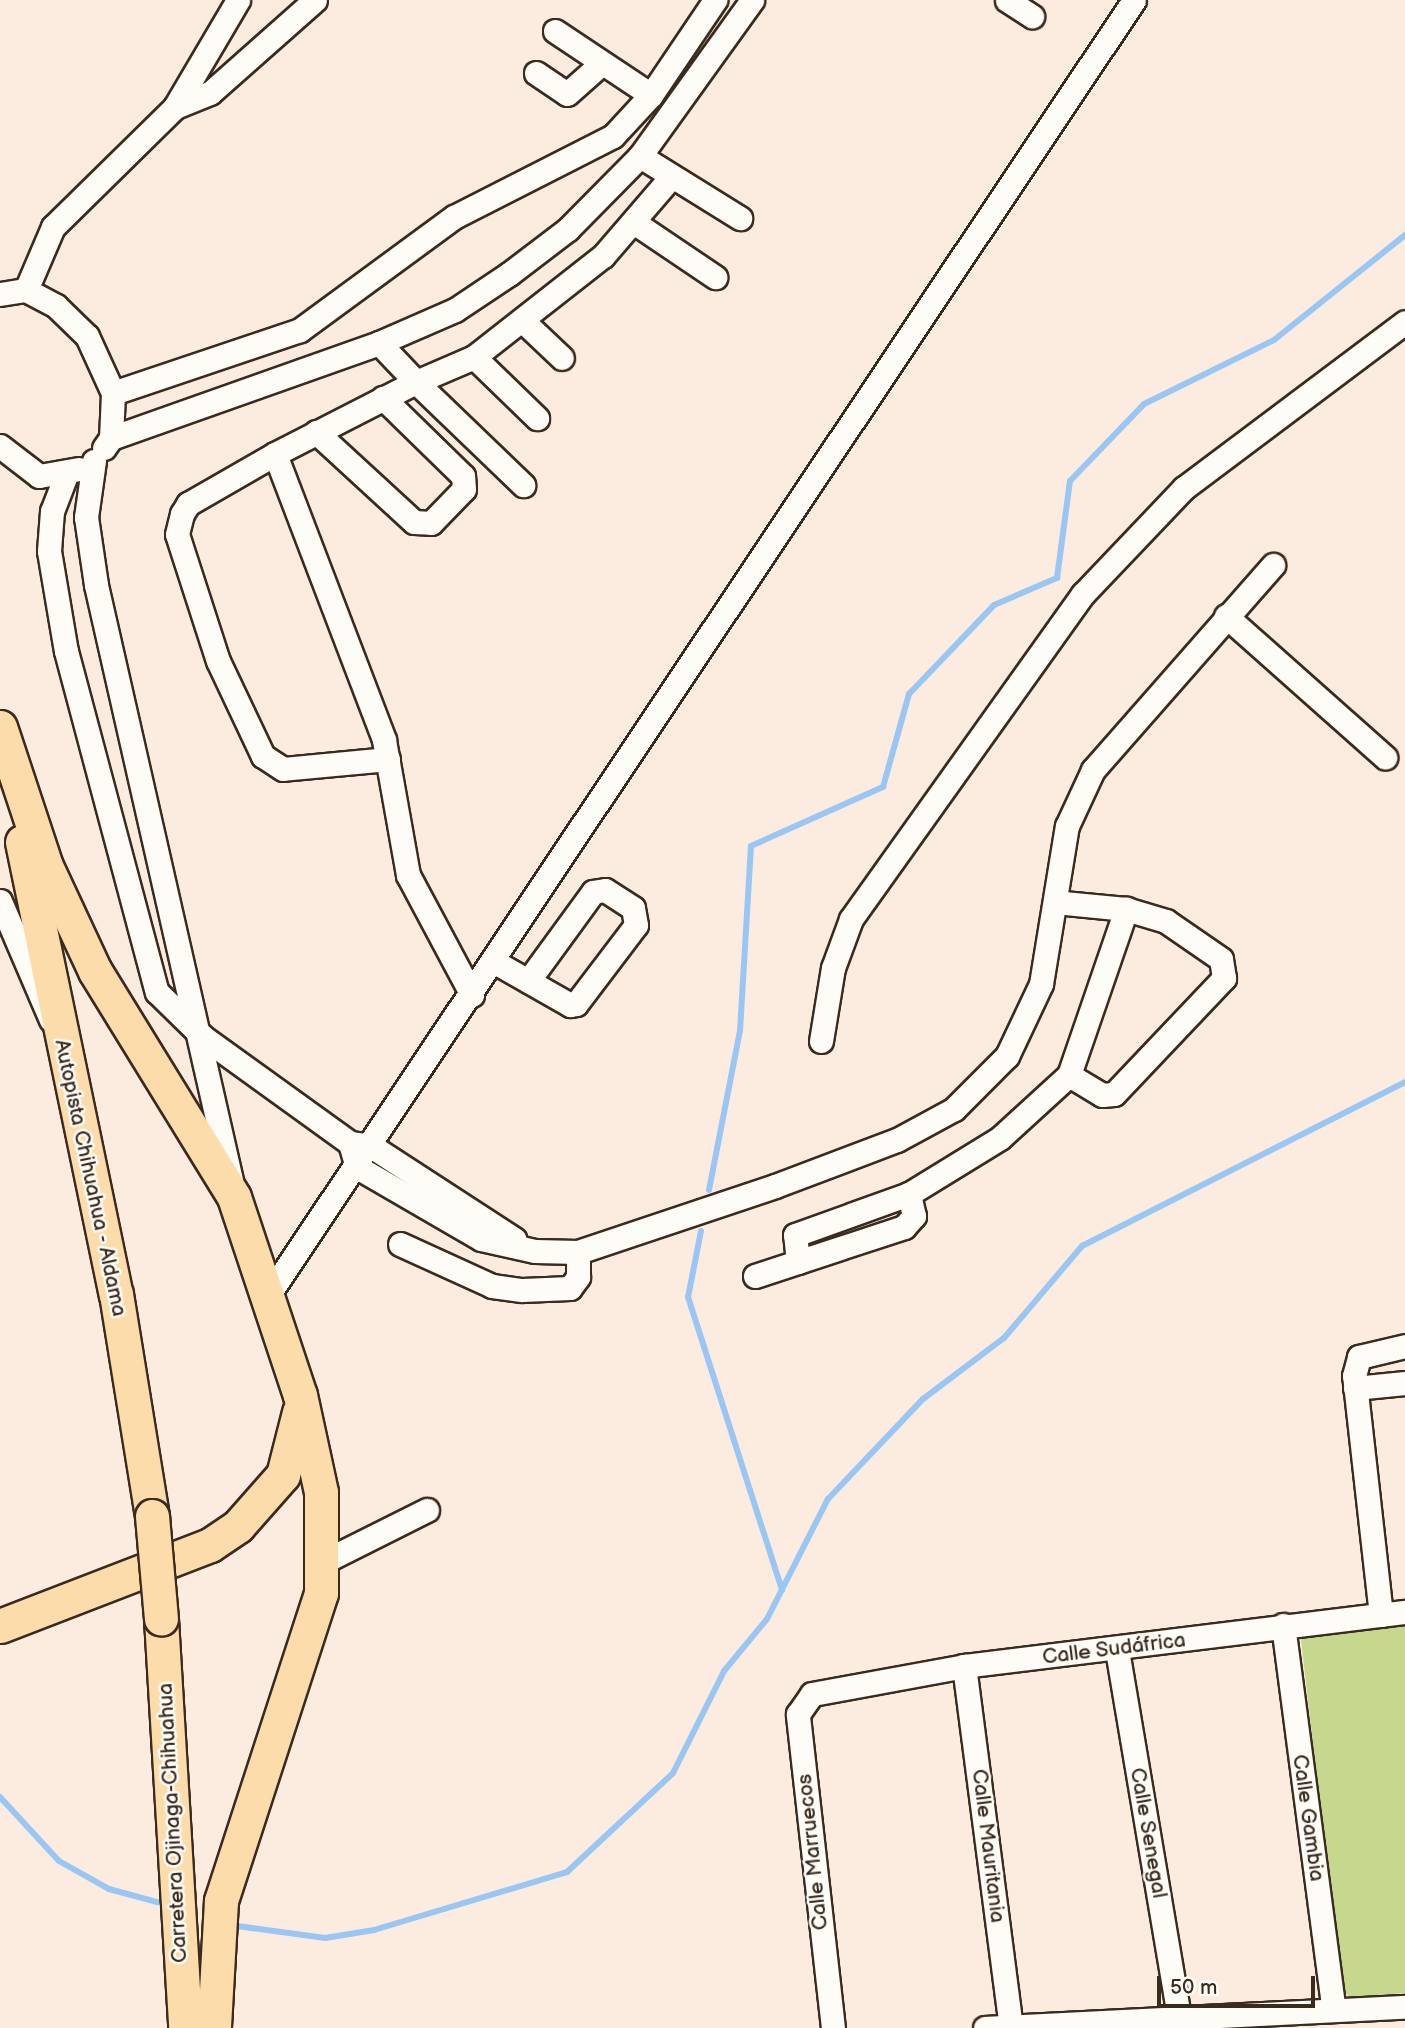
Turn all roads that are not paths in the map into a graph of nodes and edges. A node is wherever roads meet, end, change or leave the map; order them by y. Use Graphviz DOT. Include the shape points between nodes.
graph roads {
  1 [pos="237,0"];
  2 [pos="315,0"];
  3 [pos="715,0"];
  4 [pos="752,0"];
  5 [pos="1007,0"];
  6 [pos="1134,0"];
  7 [pos="1032,16"];
  8 [pos="555,31"];
  9 [pos="601,64"];
  10 [pos="536,73"];
  11 [pos="651,95"];
  12 [pos="175,107"];
  13 [pos="640,156"];
  14 [pos="671,177"];
  15 [pos="740,218"];
  16 [pos="635,223"];
  17 [pos="715,277"];
  18 [pos="26,290"];
  19 [pos="0,294"];
  20 [pos="524,322"];
  21 [pos="1405,322"];
  22 [pos="379,343"];
  23 [pos="474,357"];
  24 [pos="562,358"];
  25 [pos="416,382"];
  26 [pos="113,393"];
  27 [pos="383,398"];
  28 [pos="537,418"];
  29 [pos="316,432"];
  30 [pos="111,438"];
  31 [pos="0,446"];
  32 [pos="275,454"];
  33 [pos="94,461"];
  34 [pos="66,475"];
  35 [pos="523,485"];
  36 [pos="1273,565"];
  37 [pos="1226,616"];
  38 [pos="0,727"];
  39 [pos="0,740"];
  40 [pos="1385,757"];
  41 [pos="388,759"];
  42 [pos="0,901"];
  43 [pos="1055,902"];
  44 [pos="1126,909"];
  45 [pos="493,961"];
  46 [pos="528,981"];
  47 [pos="472,995"];
  48 [pos="59,1035"];
  49 [pos="203,1037"];
  50 [pos="821,1041"];
  51 [pos="1069,1075"];
  52 [pos="360,1145"];
  53 [pos="357,1167"];
  54 [pos="234,1197"];
  55 [pos="400,1244"];
  56 [pos="535,1251"];
  57 [pos="578,1252"];
  58 [pos="755,1276"];
  59 [pos="269,1294"];
  60 [pos="1405,1346"];
  61 [pos="1405,1383"];
  62 [pos="1355,1388"];
  63 [pos="300,1395"];
  64 [pos="427,1510"];
  65 [pos="325,1561"];
  66 [pos="1405,1612"];
  67 [pos="1381,1615"];
  68 [pos="161,1619"];
  69 [pos="1283,1625"];
  70 [pos="0,1626"];
  71 [pos="1117,1650"];
  72 [pos="964,1666"];
  73 [pos="823,1689"];
  74 [pos="1405,2007"];
  75 [pos="1334,2010"];
  76 [pos="1179,2016"];
  77 [pos="1011,2027"];
  78 [pos="185,2028"];
  79 [pos="214,2028"];
  80 [pos="833,2028"];
  81 [pos="985,2028"];
  1 -- 12 [label="street"];
  2 -- 12 [label="street" via="210,93"];
  3 -- 11 [label="street"];
  4 -- 13 [label="street"];
  5 -- 7 [label="street"];
  6 -- 45 [label="street"];
  8 -- 9 [label="street"];
  9 -- 10 [label="street" via="567,94"];
  9 -- 11 [label="street"];
  11 -- 26 [label="street" via="612,136 454,217 300,330"];
  12 -- 18 [label="street" via="53,226"];
  13 -- 14 [label="street"];
  13 -- 22 [label="street" via="568,229 509,274 455,310"];
  14 -- 15 [label="street"];
  14 -- 16 [label="street"];
  16 -- 17 [label="street"];
  16 -- 20 [label="street"];
  18 -- 19 [label="street"];
  18 -- 26 [label="street" via="56,306 87,336"];
  20 -- 23 [label="street"];
  20 -- 24 [label="street"];
  21 -- 50 [label="street" via="1184,488 1083,594 851,919 833,968"];
  22 -- 25 [label="street"];
  22 -- 30 [label="street"];
  23 -- 25 [label="street"];
  23 -- 28 [label="street"];
  25 -- 27 [label="street"];
  25 -- 35 [label="street"];
  26 -- 30 [label="street"];
  27 -- 29 [label="street"];
  27 -- 29 [label="street" via="463,476 464,489 431,523 414,522"];
  29 -- 32 [label="street"];
  30 -- 33 [label="street"];
  31 -- 34 [label="street" via="39,476"];
  32 -- 41 [label="street"];
  32 -- 41 [label="street" via="188,504 178,525 218,661 255,744 272,764 282,769"];
  33 -- 34 [label="street"];
  33 -- 49 [label="street" via="87,497 89,544"];
  34 -- 49 [label="street" via="52,511 48,551 65,650 148,974 157,992"];
  36 -- 37 [label="street"];
  37 -- 40 [label="street"];
  37 -- 43 [label="street" via="1093,770 1067,826"];
  38 -- 54 [label="highway" via="46,866 95,971"];
  39 -- 48 [label="highway, Autopista Chihuahua - Aldama"];
  41 -- 47 [label="street" via="408,874"];
  42 -- 48 [label="street"];
  43 -- 44 [label="street"];
  43 -- 57 [label="street" via="1041,984 1023,1030 992,1074 954,1109 897,1140 787,1182"];
  44 -- 51 [label="street"];
  44 -- 51 [label="street" via="1185,931 1221,959 1224,978 1114,1094 1102,1095"];
  45 -- 46 [label="street"];
  45 -- 47 [label="street"];
  46 -- 46 [label="street" via="593,892 605,890 633,908 636,925 581,1002 570,1005"];
  47 -- 52 [label="street"];
  48 -- 68 [label="highway, Autopista Chihuahua - Aldama, bridge" via="116,1294 152,1516"];
  49 -- 52 [label="street"];
  49 -- 54 [label="street"];
  51 -- 58 [label="street" via="1000,1138 909,1194 795,1235 798,1262"];
  52 -- 53 [label="street"];
  52 -- 56 [label="street"];
  53 -- 56 [label="street" via="481,1239"];
  53 -- 59 [label="street"];
  54 -- 59 [label="highway"];
  55 -- 57 [label="street" via="492,1286 522,1290 569,1288 578,1277"];
  56 -- 57 [label="street"];
  59 -- 63 [label="highway"];
  60 -- 62 [label="street" via="1359,1357"];
  61 -- 62 [label="street"];
  62 -- 67 [label="street"];
  63 -- 65 [label="highway" via="321,1492"];
  63 -- 70 [label="highway" via="297,1439 283,1475 239,1526 210,1545"];
  64 -- 65 [label="street"];
  65 -- 79 [label="highway" via="303,1662 221,1901"];
  66 -- 67 [label="street, Calle Sudáfrica"];
  67 -- 69 [label="street, Calle Sudáfrica"];
  68 -- 78 [label="highway, Carretera Ojinaga-Chihuahua"];
  69 -- 71 [label="street, Calle Sudáfrica"];
  69 -- 75 [label="street, Calle Gambia"];
  71 -- 72 [label="street, Calle Sudáfrica"];
  71 -- 76 [label="street, Calle Senegal"];
  72 -- 73 [label="street, Calle Sudáfrica"];
  72 -- 77 [label="street, Calle Mauritania"];
  73 -- 80 [label="street, Calle Marruecos" via="798,1714"];
  74 -- 75 [label="street"];
  75 -- 76 [label="street"];
  76 -- 77 [label="street"];
  77 -- 81 [label="street"];
}
